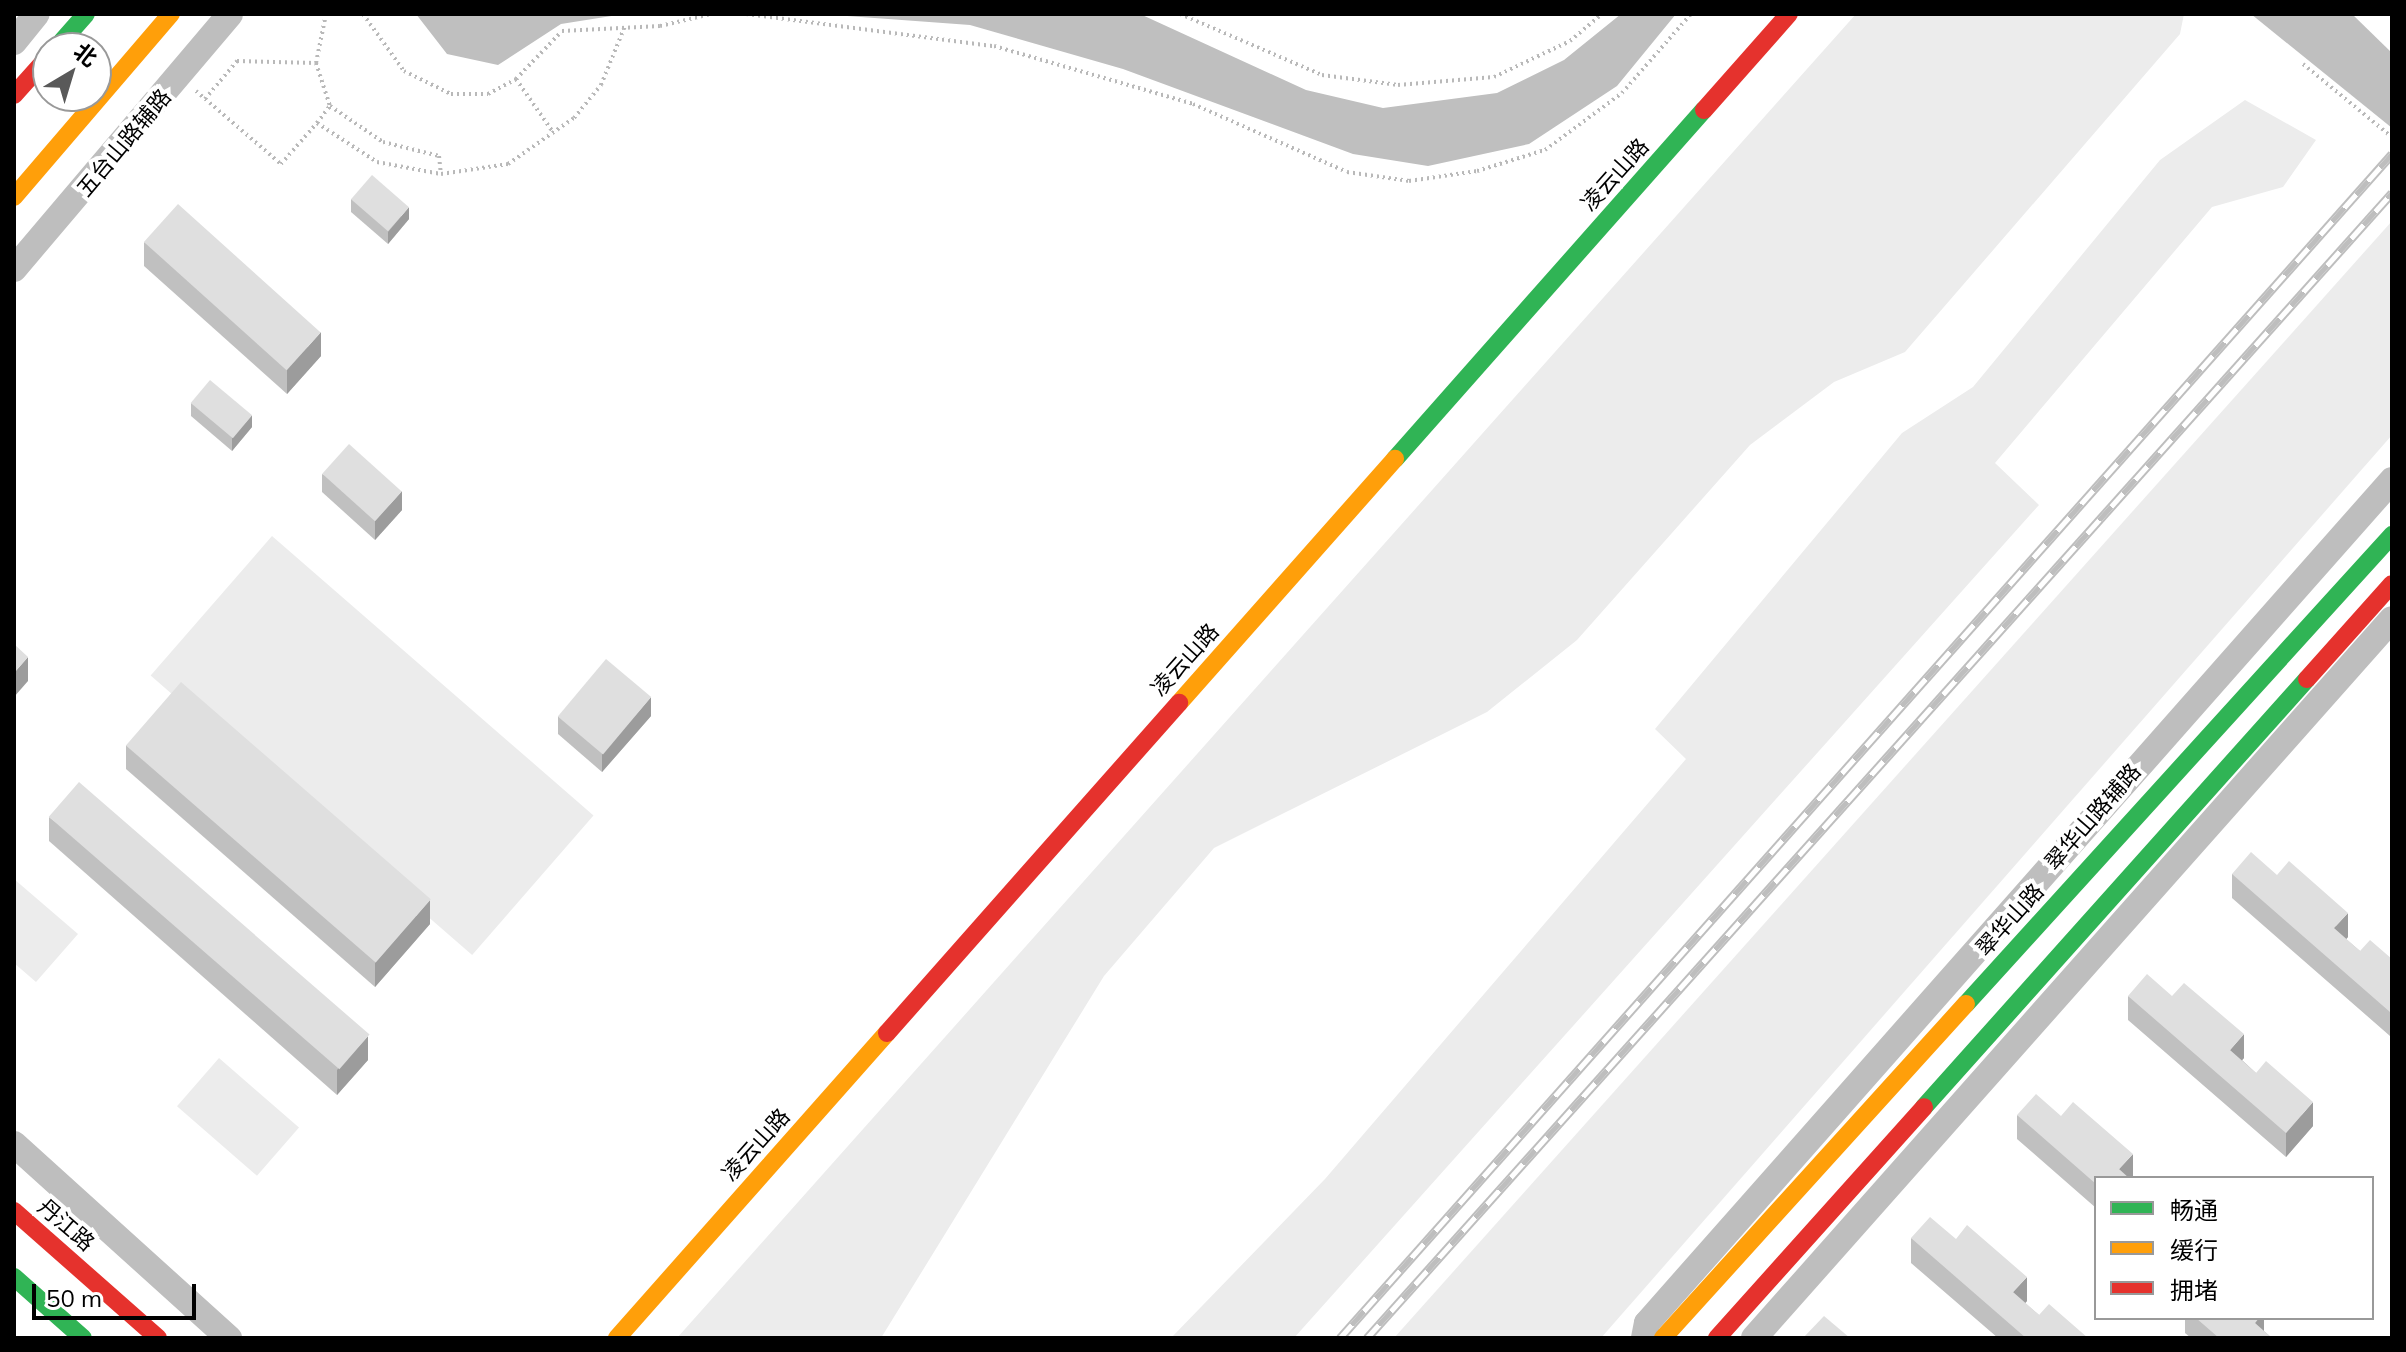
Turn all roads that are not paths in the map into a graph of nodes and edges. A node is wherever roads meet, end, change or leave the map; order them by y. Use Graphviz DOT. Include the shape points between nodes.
graph roads {
  1 [pos="37,14"];
  2 [pos="86,14"];
  3 [pos="171,14"];
  4 [pos="230,14"];
  5 [pos="1789,14"];
  6 [pos="70,32"];
  7 [pos="14,42"];
  8 [pos="32,75"];
  9 [pos="14,95"];
  10 [pos="14,197"];
  11 [pos="14,269"];
  12 [pos="2392,480"];
  13 [pos="2392,535"];
  14 [pos="2392,584"];
  15 [pos="2392,619"];
  16 [pos="14,1144"];
  17 [pos="14,1211"];
  18 [pos="14,1277"];
  19 [pos="83,1338"];
  20 [pos="158,1338"];
  21 [pos="229,1338"];
  22 [pos="617,1338"];
  23 [pos="1644,1338"];
  24 [pos="1663,1338"];
  25 [pos="1717,1338"];
  26 [pos="1754,1338"];
  1 -- 7 [label="street"];
  2 -- 6 [label="main road"];
  3 -- 10 [label="main road"];
  4 -- 11 [label="street, 五台山路辅路"];
  5 -- 22 [label="main road, 凌云山路"];
  8 -- 9 [label="main road"];
  12 -- 23 [label="street, 翠华山路辅路" via="1647,1323"];
  13 -- 24 [label="main road, 翠华山路"];
  14 -- 25 [label="main road"];
  15 -- 26 [label="street"];
  16 -- 21 [label="street"];
  17 -- 20 [label="main road, 丹江路"];
  18 -- 19 [label="main road"];
}
